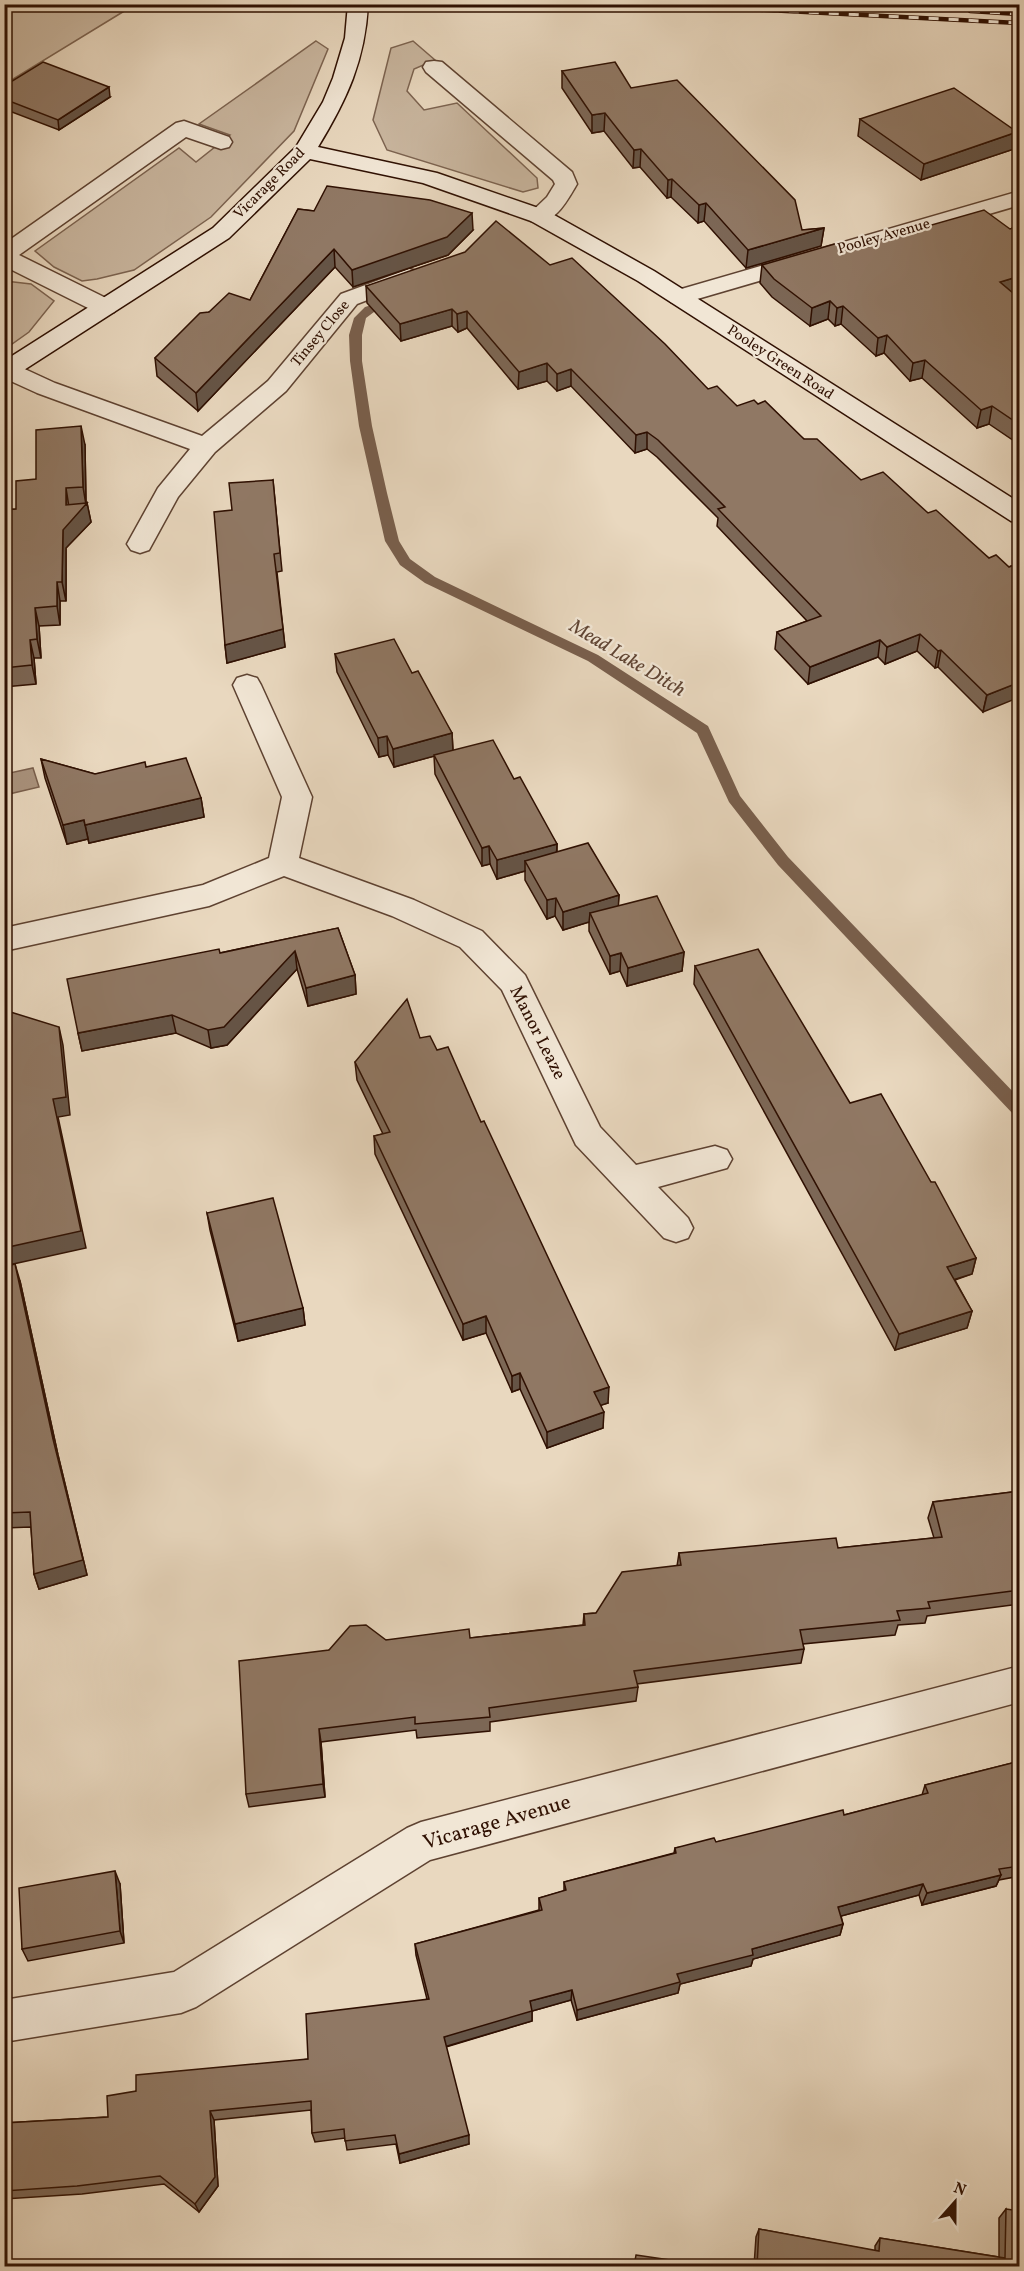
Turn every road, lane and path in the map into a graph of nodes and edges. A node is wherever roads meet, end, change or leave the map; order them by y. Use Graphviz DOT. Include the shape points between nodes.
graph roads {
  1 [pos="358,4"];
  2 [pos="434,67"];
  3 [pos="451,82"];
  4 [pos="426,92"];
  5 [pos="221,142"];
  6 [pos="304,152"];
  7 [pos="1020,198"];
  8 [pos="538,216"];
  9 [pos="4,256"];
  10 [pos="427,271"];
  11 [pos="680,297"];
  12 [pos="105,307"];
  13 [pos="6,371"];
  14 [pos="206,446"];
  15 [pos="1020,515"];
  16 [pos="140,544"];
  17 [pos="247,685"];
  18 [pos="283,864"];
  19 [pos="4,940"];
  20 [pos="715,1159"];
  21 [pos="629,1180"];
  22 [pos="676,1228"];
  23 [pos="1020,1684"];
  24 [pos="4,2021"];
  1 -- 6 [label="street, Vicarage Road" via="356,38 344,78"];
  2 -- 3 [label="street"];
  3 -- 4 [label="street"];
  3 -- 8 [label="street" via="564,177 563,192"];
  5 -- 9 [label="street" via="184,128"];
  6 -- 8 [label="street, Pooley Green Road" via="429,178"];
  6 -- 12 [label="street, Vicarage Road" via="221,233"];
  7 -- 11 [label="street, Pooley Avenue"];
  8 -- 11 [label="street, Pooley Green Road"];
  9 -- 12 [label="street"];
  10 -- 14 [label="street, Tinsey Close" via="349,299 277,386"];
  11 -- 15 [label="street, Pooley Green Road"];
  12 -- 13 [label="street, Vicarage Road"];
  13 -- 14 [label="street"];
  14 -- 16 [label="street, Tinsey Close" via="167,494"];
  17 -- 18 [label="street" via="297,797"];
  18 -- 19 [label="street" via="209,895"];
  18 -- 21 [label="street, Manor Leaze" via="403,908 471,939 514,983 588,1136"];
  20 -- 21 [label="street"];
  21 -- 22 [label="street, Manor Leaze"];
  23 -- 24 [label="street, Vicarage Avenue" via="421,1842 181,1992"];
}
